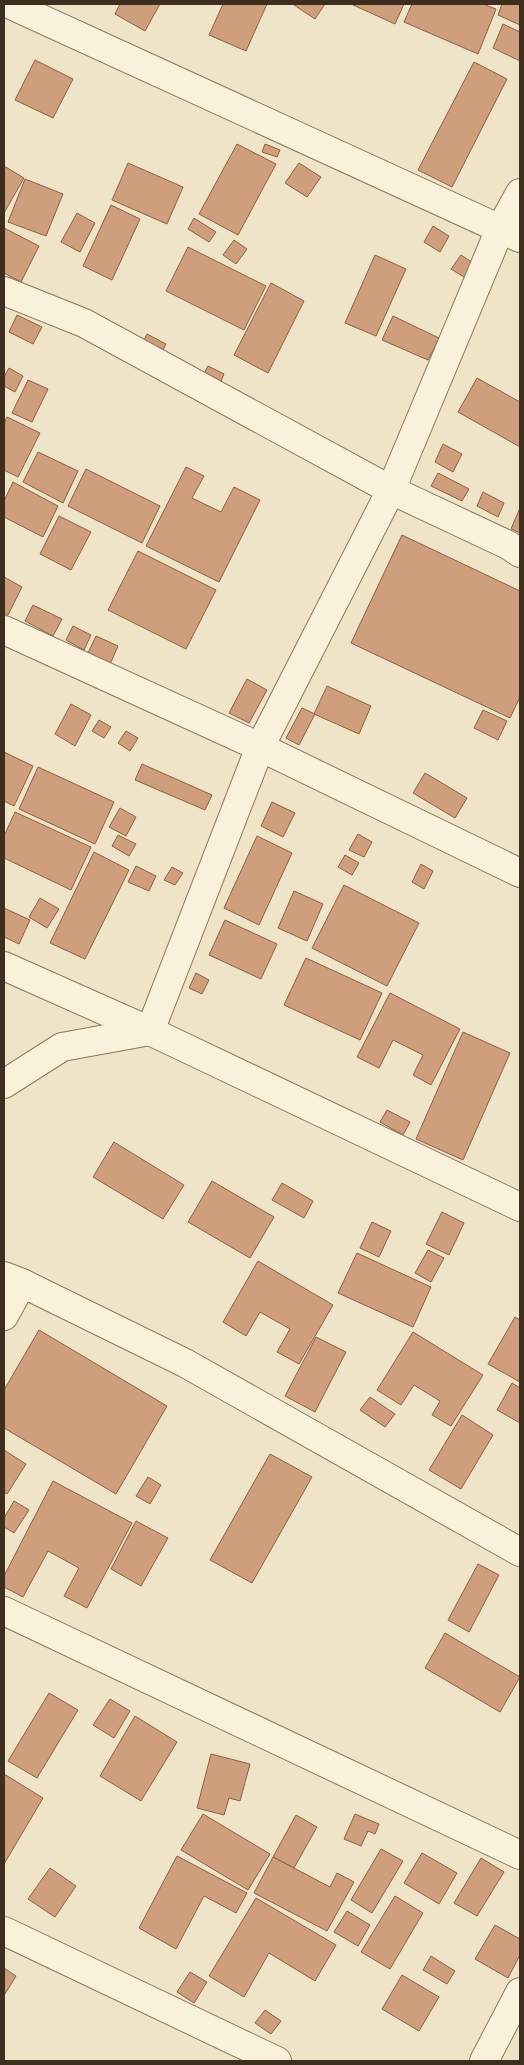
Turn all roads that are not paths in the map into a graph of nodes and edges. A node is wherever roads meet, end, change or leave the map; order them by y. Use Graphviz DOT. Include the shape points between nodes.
graph roads {
  1 [pos="9,4"];
  2 [pos="520,193"];
  3 [pos="510,233"];
  4 [pos="4,292"];
  5 [pos="391,490"];
  6 [pos="520,553"];
  7 [pos="4,630"];
  8 [pos="260,747"];
  9 [pos="520,873"];
  10 [pos="4,966"];
  11 [pos="150,1031"];
  12 [pos="4,1084"];
  13 [pos="520,1207"];
  14 [pos="13,1279"];
  15 [pos="4,1316"];
  16 [pos="520,1552"];
  17 [pos="4,1610"];
  18 [pos="520,1855"];
  19 [pos="4,1931"];
  20 [pos="520,1992"];
  21 [pos="277,2061"];
  22 [pos="484,2061"];
  1 -- 3 [label="street"];
  2 -- 3 [label="street"];
  3 -- 5 [label="street"];
  4 -- 5 [label="street" via="84,323"];
  5 -- 6 [label="street"];
  5 -- 8 [label="street"];
  7 -- 8 [label="street"];
  8 -- 9 [label="street"];
  8 -- 11 [label="street"];
  10 -- 11 [label="street"];
  11 -- 12 [label="street" via="62,1046"];
  11 -- 13 [label="street"];
  14 -- 15 [label="street"];
  14 -- 16 [label="street" via="185,1363"];
  17 -- 18 [label="street"];
  19 -- 21 [label="street"];
  20 -- 22 [label="street"];
}
